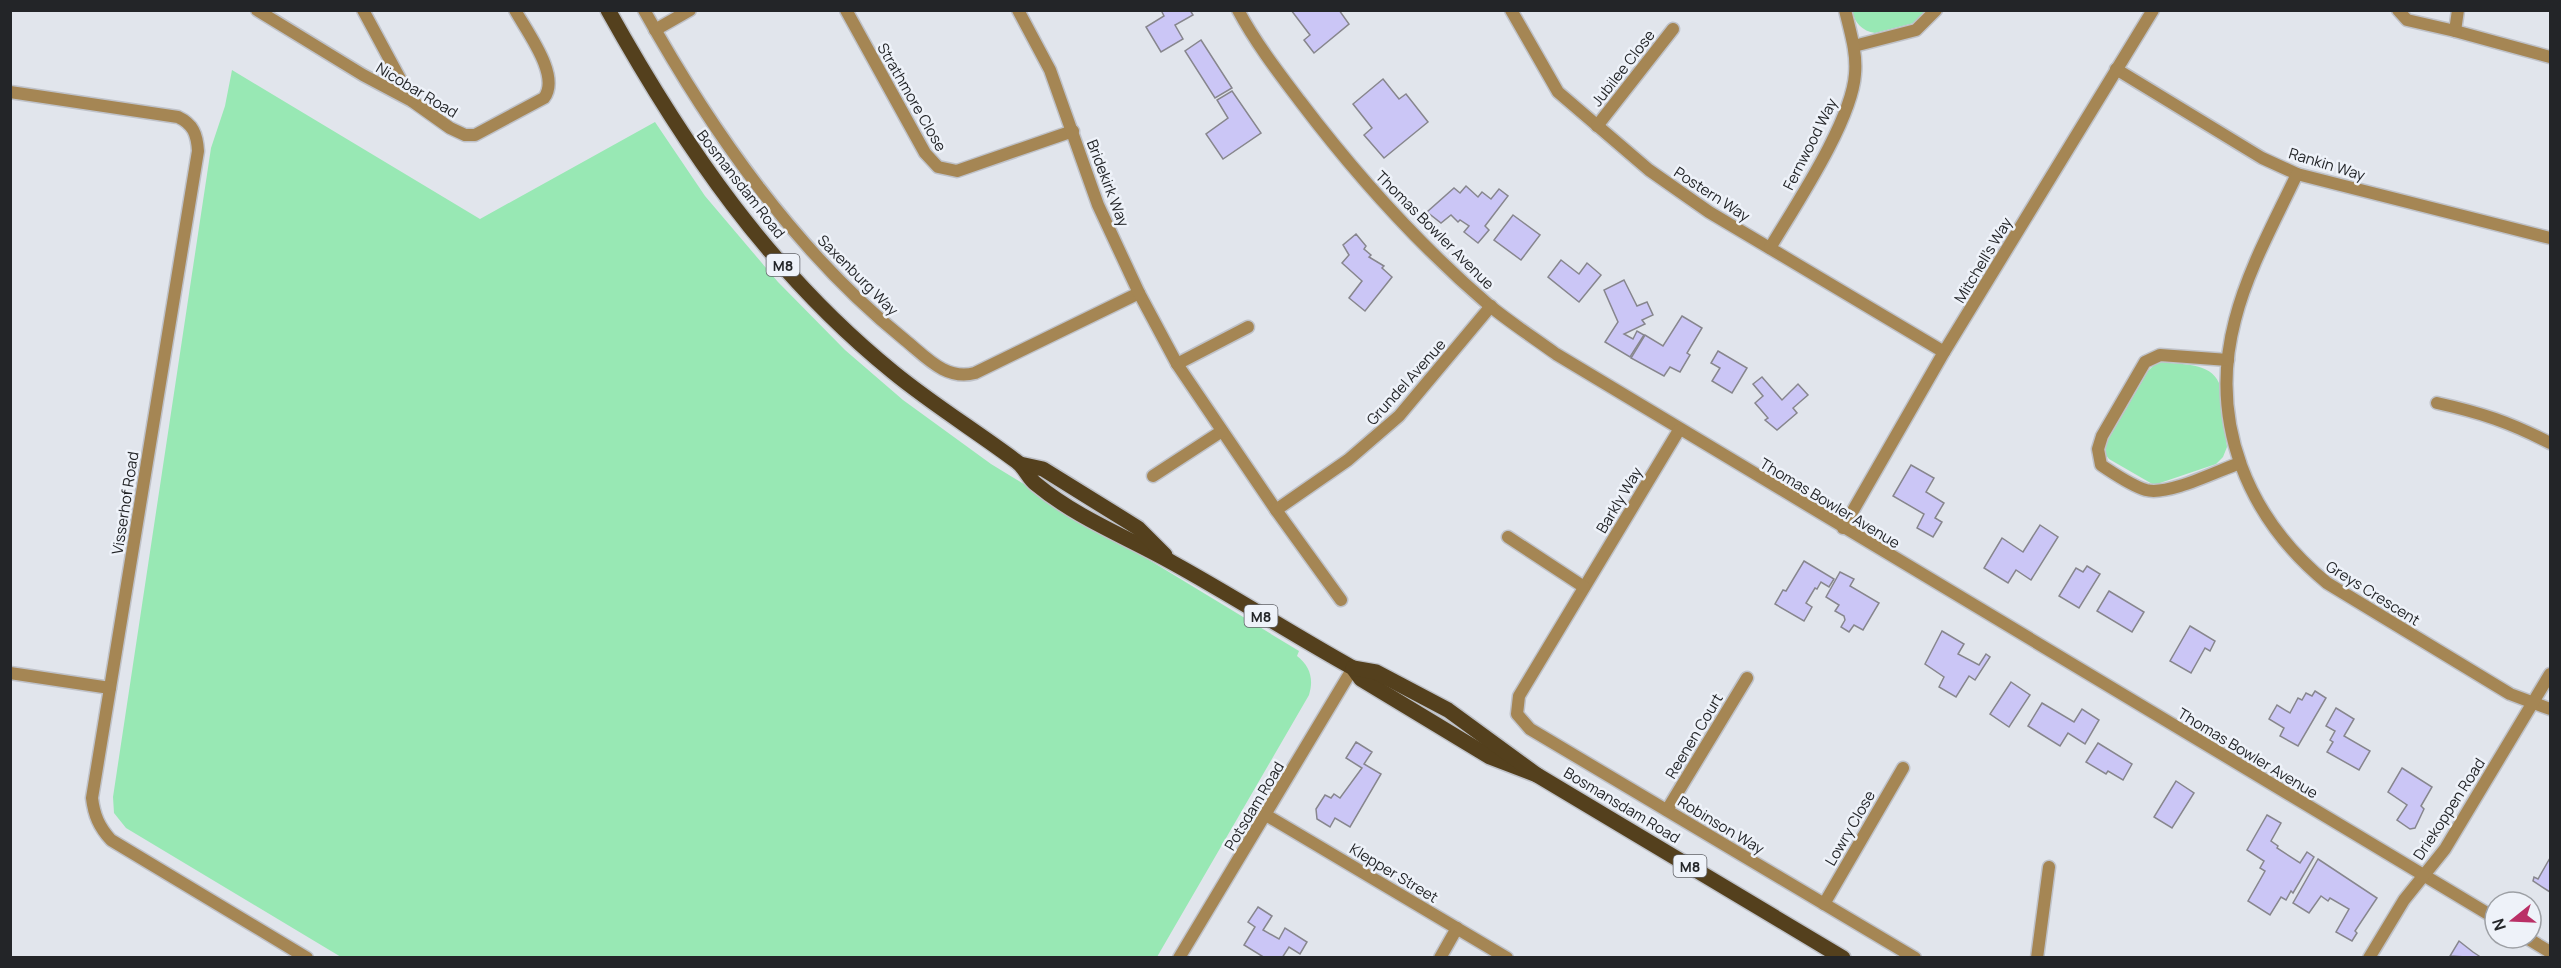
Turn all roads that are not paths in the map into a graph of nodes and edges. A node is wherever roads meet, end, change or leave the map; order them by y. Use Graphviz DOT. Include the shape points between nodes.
graph roads {
  1 [pos="257,10"];
  2 [pos="363,10"];
  3 [pos="515,10"];
  4 [pos="608,10"];
  5 [pos="644,10"];
  6 [pos="690,10"];
  7 [pos="846,10"];
  8 [pos="1018,10"];
  9 [pos="1238,10"];
  10 [pos="1511,10"];
  11 [pos="1845,10"];
  12 [pos="1936,10"];
  13 [pos="2153,10"];
  14 [pos="2398,10"];
  15 [pos="2458,10"];
  16 [pos="1673,29"];
  17 [pos="655,30"];
  18 [pos="2455,31"];
  19 [pos="1854,46"];
  20 [pos="2550,57"];
  21 [pos="2116,69"];
  22 [pos="10,92"];
  23 [pos="412,102"];
  24 [pos="1597,126"];
  25 [pos="1072,131"];
  26 [pos="2297,174"];
  27 [pos="2550,238"];
  28 [pos="1770,248"];
  29 [pos="1139,293"];
  30 [pos="1491,306"];
  31 [pos="1248,327"];
  32 [pos="1944,352"];
  33 [pos="2228,360"];
  34 [pos="1177,364"];
  35 [pos="2437,403"];
  36 [pos="1678,430"];
  37 [pos="1222,431"];
  38 [pos="2550,443"];
  39 [pos="2240,463"];
  40 [pos="1153,476"];
  41 [pos="1276,510"];
  42 [pos="1843,528"];
  43 [pos="1508,537"];
  44 [pos="1584,587"];
  45 [pos="1341,600"];
  46 [pos="1353,668"];
  47 [pos="10,673"];
  48 [pos="2550,674"];
  49 [pos="1747,678"];
  50 [pos="110,688"];
  51 [pos="2533,703"];
  52 [pos="2550,709"];
  53 [pos="1517,714"];
  54 [pos="1903,768"];
  55 [pos="1666,810"];
  56 [pos="1266,815"];
  57 [pos="2049,867"];
  58 [pos="2424,875"];
  59 [pos="1824,904"];
  60 [pos="2483,911"];
  61 [pos="1457,928"];
  62 [pos="307,957"];
  63 [pos="1179,957"];
  64 [pos="1440,957"];
  65 [pos="1507,957"];
  66 [pos="1843,957"];
  67 [pos="1915,957"];
  68 [pos="2037,957"];
  69 [pos="2369,957"];
  1 -- 23 [label="street, Nicobar Road"];
  2 -- 23 [label="street"];
  3 -- 23 [label="street, Nicobar Road" via="548,72 550,88 544,98 475,135 458,132"];
  4 -- 46 [label="main road, Bosmansdam Road / M8" via="714,183 766,248 891,370 1020,464 1034,483 1105,529 1171,562"];
  5 -- 17 [label="street, Saxenburg Way"];
  6 -- 17 [label="street"];
  7 -- 25 [label="street, Strathmore Close" via="925,153 938,167 957,171"];
  8 -- 25 [label="street, Bridekirk Way" via="1050,70"];
  9 -- 30 [label="street, Thomas Bowler Avenue" via="1324,134 1370,188"];
  10 -- 24 [label="street, Postern Way" via="1558,92"];
  11 -- 19 [label="street, Fernwood Way"];
  12 -- 19 [label="street" via="1916,30"];
  13 -- 21 [label="street, Mitchell's Way"];
  14 -- 18 [label="street" via="2407,20"];
  15 -- 18 [label="street"];
  16 -- 24 [label="street, Jubilee Close"];
  17 -- 29 [label="street, Saxenburg Way" via="682,76 791,229 879,319 949,372 975,373"];
  18 -- 20 [label="street"];
  19 -- 28 [label="street, Fernwood Way" via="1855,75 1849,103"];
  21 -- 26 [label="street, Rankin Way" via="2262,158"];
  21 -- 32 [label="street, Mitchell's Way"];
  22 -- 50 [label="street, Visserhof Road" via="178,117 193,128 197,139"];
  24 -- 28 [label="street, Postern Way" via="1677,191"];
  25 -- 29 [label="street, Bridekirk Way" via="1098,205"];
  26 -- 27 [label="street, Rankin Way"];
  26 -- 33 [label="street, Greys Crescent" via="2245,288"];
  28 -- 32 [label="street, Postern Way"];
  29 -- 34 [label="street, Bridekirk Way"];
  30 -- 36 [label="street, Thomas Bowler Avenue" via="1584,373"];
  30 -- 41 [label="street, Grundel Avenue" via="1399,416 1348,460"];
  31 -- 34 [label="street"];
  32 -- 42 [label="street, Mitchell's Way"];
  33 -- 39 [label="street, Greys Crescent" via="2228,412"];
  33 -- 39 [label="street" via="2152,357 2140,369 2098,450 2101,465 2148,490 2165,490"];
  34 -- 37 [label="street, Bridekirk Way"];
  35 -- 38 [label="street" via="2487,414"];
  36 -- 42 [label="street, Thomas Bowler Avenue"];
  36 -- 44 [label="street, Barkly Way"];
  37 -- 40 [label="street"];
  37 -- 41 [label="street, Bridekirk Way"];
  39 -- 51 [label="street, Greys Crescent" via="2274,530 2327,584 2510,694"];
  41 -- 45 [label="street, Bridekirk Way"];
  42 -- 58 [label="street, Thomas Bowler Avenue"];
  43 -- 44 [label="street"];
  44 -- 53 [label="street, Barkly Way" via="1519,696"];
  46 -- 56 [label="street, Potsdam Road"];
  46 -- 66 [label="main road, Bosmansdam Road / M8" via="1376,672 1448,710 1538,775"];
  47 -- 50 [label="street"];
  48 -- 51 [label="street, Driekoppen Road"];
  49 -- 55 [label="street, Reenen Court"];
  50 -- 62 [label="street, Visserhof Road" via="92,798 103,831 111,840"];
  51 -- 52 [label="street, Greys Crescent"];
  51 -- 58 [label="street, Driekoppen Road" via="2445,849"];
  53 -- 55 [label="street, Robinson Way" via="1530,729"];
  54 -- 59 [label="street, Lowry Close"];
  55 -- 59 [label="street, Robinson Way"];
  56 -- 61 [label="street, Klepper Street"];
  56 -- 63 [label="street, Potsdam Road"];
  57 -- 68 [label="street"];
  58 -- 60 [label="street, Thomas Bowler Avenue"];
  58 -- 69 [label="street, Driekoppen Road"];
  59 -- 67 [label="street, Robinson Way"];
  61 -- 64 [label="street"];
  61 -- 65 [label="street, Klepper Street"];
}
